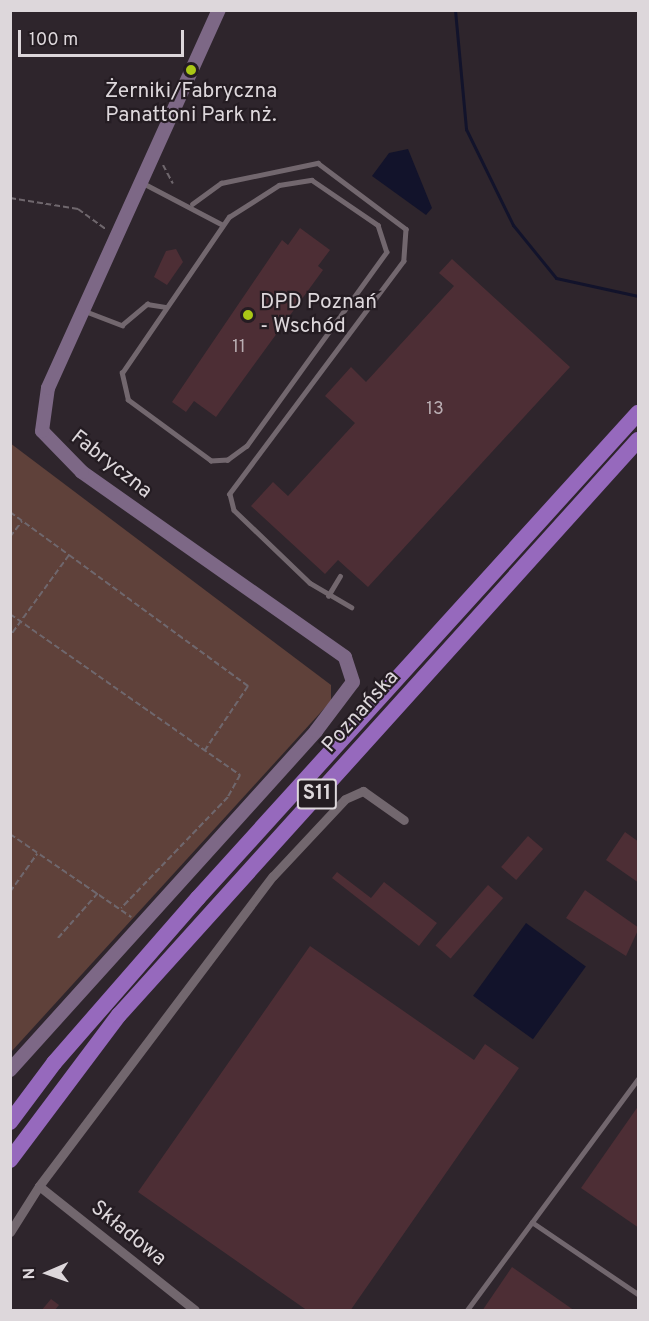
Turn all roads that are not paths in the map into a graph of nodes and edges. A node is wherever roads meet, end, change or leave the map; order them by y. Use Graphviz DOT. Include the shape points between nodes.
graph roads {
  1 [pos="219,10"];
  2 [pos="140,182"];
  3 [pos="192,204"];
  4 [pos="223,225"];
  5 [pos="165,307"];
  6 [pos="82,309"];
  7 [pos="639,413"];
  8 [pos="639,440"];
  9 [pos="340,576"];
  10 [pos="328,596"];
  11 [pos="351,607"];
  12 [pos="404,820"];
  13 [pos="10,1070"];
  14 [pos="639,1079"];
  15 [pos="10,1122"];
  16 [pos="10,1160"];
  17 [pos="39,1186"];
  18 [pos="532,1222"];
  19 [pos="10,1232"];
  20 [pos="639,1294"];
  21 [pos="195,1311"];
  22 [pos="467,1311"];
  1 -- 2 [label="street, Fabryczna"];
  2 -- 3 [label="lane"];
  2 -- 6 [label="street, Fabryczna"];
  3 -- 4 [label="lane"];
  3 -- 10 [label="lane" via="221,183 318,163 406,229 404,261 230,494 234,510"];
  4 -- 5 [label="lane"];
  4 -- 5 [label="lane" via="274,187 312,180 378,225 387,252 247,446 224,461 201,455 133,405 121,387 128,358"];
  5 -- 6 [label="lane" via="147,304 122,324"];
  6 -- 13 [label="street, Fabryczna" via="44,400 45,437 128,506 345,657 353,682 316,731"];
  7 -- 15 [label="highway, Poznańska / S11" via="191,906 54,1063"];
  8 -- 16 [label="highway, Poznańska / S11" via="119,1015"];
  9 -- 10 [label="lane"];
  10 -- 11 [label="lane"];
  12 -- 17 [label="street" via="363,791 345,799 273,876"];
  14 -- 18 [label="lane"];
  17 -- 19 [label="street"];
  17 -- 21 [label="street, Składowa"];
  18 -- 20 [label="lane"];
  18 -- 22 [label="lane"];
}
